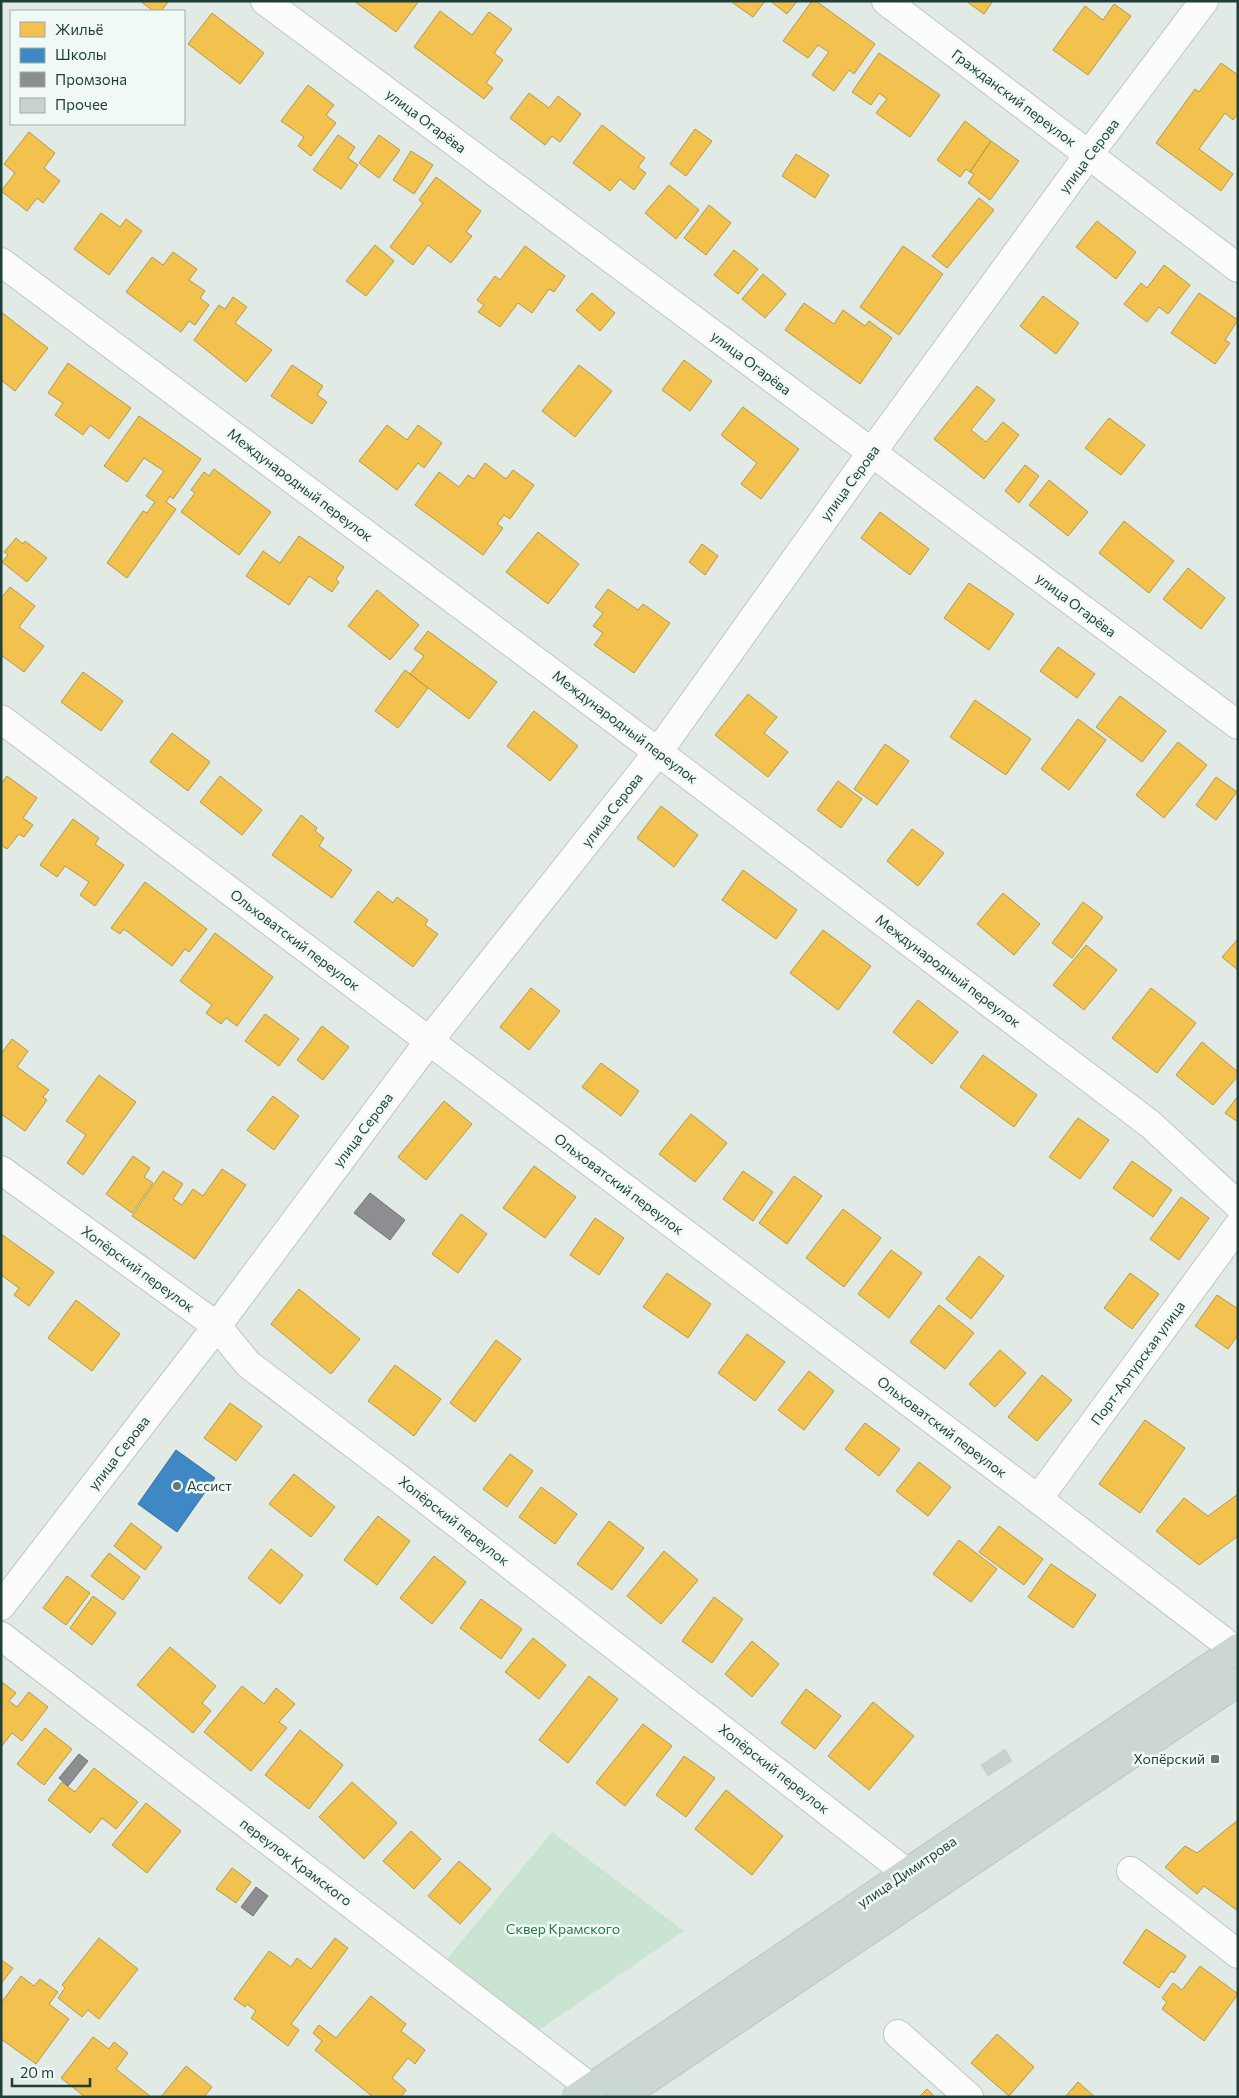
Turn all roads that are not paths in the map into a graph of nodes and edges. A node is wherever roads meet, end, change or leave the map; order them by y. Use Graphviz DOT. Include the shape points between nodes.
graph roads {
  1 [pos="265,1"];
  2 [pos="886,1"];
  3 [pos="1204,1"];
  4 [pos="1089,154"];
  5 [pos="1,262"];
  6 [pos="1238,268"];
  7 [pos="872,452"];
  8 [pos="1,719"];
  9 [pos="1238,725"];
  10 [pos="658,752"];
  11 [pos="429,1041"];
  12 [pos="1,1170"];
  13 [pos="1238,1205"];
  14 [pos="1238,1226"];
  15 [pos="217,1326"];
  16 [pos="1038,1499"];
  17 [pos="1,1606"];
  18 [pos="1,1636"];
  19 [pos="1236,1649"];
  20 [pos="1238,1682"];
  21 [pos="1131,1871"];
  22 [pos="907,1872"];
  23 [pos="1238,1954"];
  24 [pos="898,2034"];
  25 [pos="584,2092"];
  26 [pos="621,2097"];
  27 [pos="969,2097"];
  1 -- 7 [label="street, улица Огарёва"];
  2 -- 4 [label="street, Гражданский переулок"];
  3 -- 4 [label="street, улица Серова"];
  4 -- 6 [label="street, Гражданский переулок"];
  4 -- 7 [label="street, улица Серова"];
  5 -- 10 [label="street, Международный переулок"];
  7 -- 9 [label="street, улица Огарёва"];
  7 -- 10 [label="street, улица Серова"];
  8 -- 11 [label="street, Ольховатский переулок"];
  10 -- 11 [label="street, улица Серова"];
  10 -- 13 [label="street, Международный переулок" via="1150,1124"];
  11 -- 15 [label="street, улица Серова"];
  11 -- 16 [label="street, Ольховатский переулок"];
  12 -- 15 [label="street, Хопёрский переулок"];
  14 -- 16 [label="street, Порт-Артурская улица"];
  15 -- 17 [label="street, улица Серова"];
  15 -- 22 [label="street, Хопёрский переулок" via="248,1364"];
  16 -- 19 [label="street, Ольховатский переулок"];
  18 -- 25 [label="street, переулок Крамского"];
  19 -- 22 [label="main road, улица Димитрова"];
  20 -- 26 [label="main road, улица Димитрова"];
  21 -- 23 [label="street"];
  22 -- 25 [label="main road, улица Димитрова"];
  24 -- 27 [label="street"];
}
